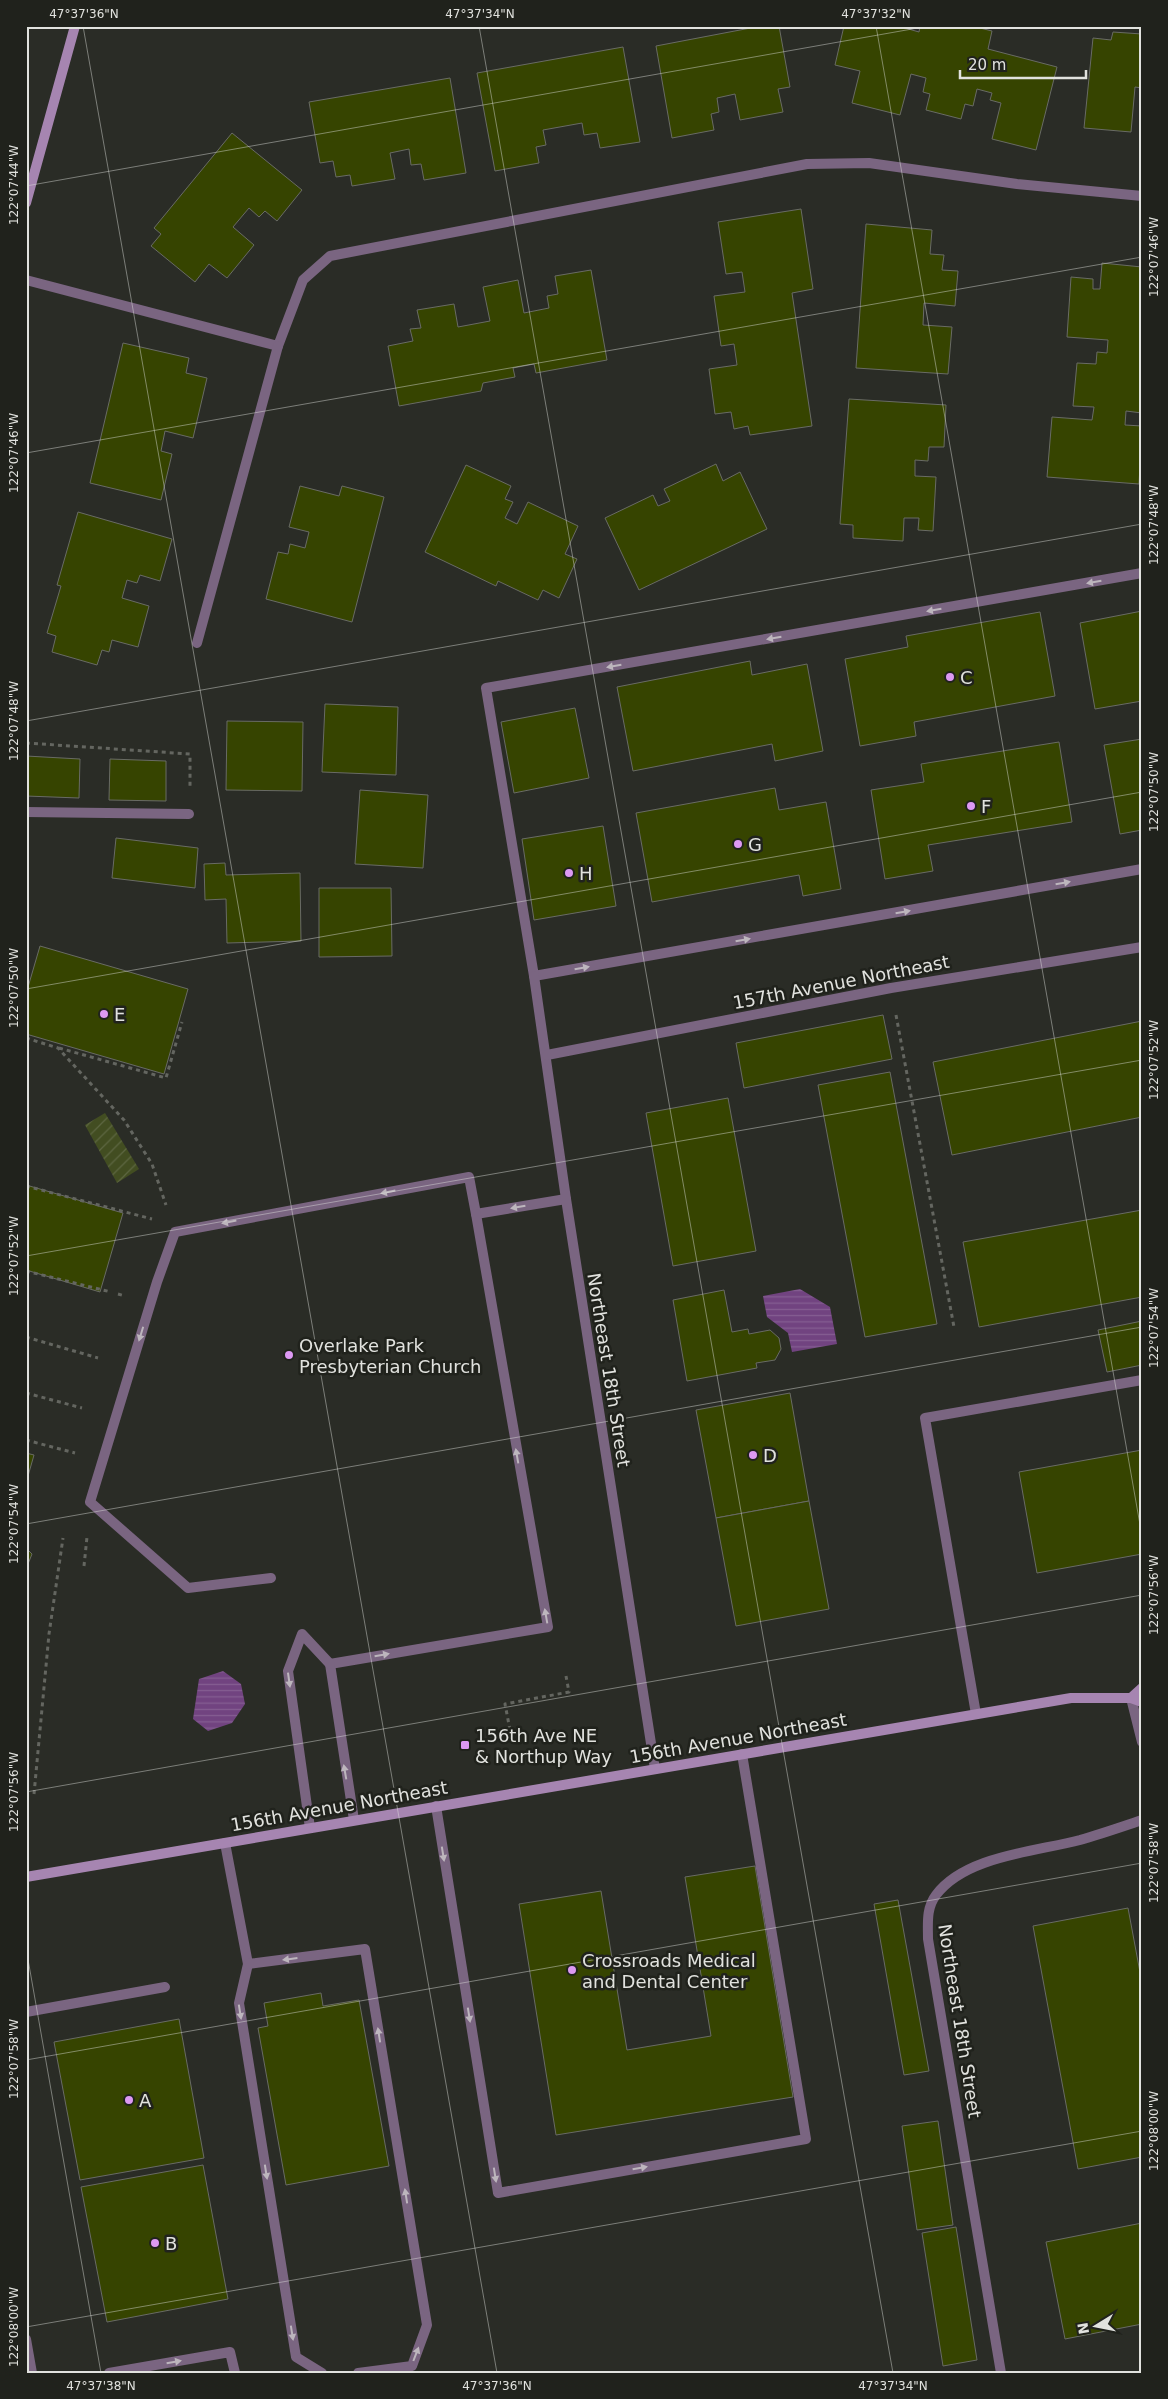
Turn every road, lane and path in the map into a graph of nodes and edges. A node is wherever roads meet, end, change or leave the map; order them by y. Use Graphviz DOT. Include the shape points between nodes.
graph roads {
  1 [pos="75,26"];
  2 [pos="1142,196"];
  3 [pos="26,203"];
  4 [pos="26,280"];
  5 [pos="278,346"];
  6 [pos="1142,573"];
  7 [pos="197,643"];
  8 [pos="26,743"];
  9 [pos="26,812"];
  10 [pos="189,814"];
  11 [pos="1142,869"];
  12 [pos="1142,947"];
  13 [pos="534,976"];
  14 [pos="891,988"];
  15 [pos="182,1022"];
  16 [pos="26,1038"];
  17 [pos="58,1048"];
  18 [pos="547,1055"];
  19 [pos="26,1186"];
  20 [pos="566,1199"];
  21 [pos="476,1214"];
  22 [pos="175,1232"];
  23 [pos="26,1271"];
  24 [pos="111,1292"];
  25 [pos="118,1294"];
  26 [pos="123,1295"];
  27 [pos="954,1326"];
  28 [pos="26,1337"];
  29 [pos="98,1358"];
  30 [pos="1142,1380"];
  31 [pos="26,1393"];
  32 [pos="82,1408"];
  33 [pos="26,1440"];
  34 [pos="75,1453"];
  35 [pos="63,1538"];
  36 [pos="270,1578"];
  37 [pos="330,1664"];
  38 [pos="566,1676"];
  39 [pos="1142,1688"];
  40 [pos="1131,1698"];
  41 [pos="1142,1702"];
  42 [pos="976,1714"];
  43 [pos="510,1730"];
  44 [pos="1142,1742"];
  45 [pos="742,1754"];
  46 [pos="655,1769"];
  47 [pos="34,1794"];
  48 [pos="436,1806"];
  49 [pos="354,1820"];
  50 [pos="1142,1820"];
  51 [pos="310,1828"];
  52 [pos="225,1842"];
  53 [pos="26,1876"];
  54 [pos="248,1964"];
  55 [pos="164,1987"];
  56 [pos="26,2012"];
  57 [pos="26,2339"];
  58 [pos="32,2373"];
  59 [pos="109,2373"];
  60 [pos="235,2373"];
  61 [pos="322,2373"];
  62 [pos="358,2373"];
  63 [pos="1001,2373"];
  1 -- 3 [label="main road"];
  2 -- 5 [label="street" via="1017,184 869,163 807,164 330,256 303,280"];
  4 -- 5 [label="street"];
  5 -- 7 [label="street"];
  6 -- 13 [label="street, Northeast 18th Street, one-way" via="486,688"];
  8 -- 10 [label="path" via="190,754"];
  9 -- 10 [label="street"];
  13 -- 11 [label="street, one-way"];
  12 -- 14 [label="street, 157th Avenue Northeast"];
  13 -- 18 [label="street, Northeast 18th Street"];
  14 -- 18 [label="street, 157th Avenue Northeast"];
  14 -- 27 [label="path"];
  15 -- 17 [label="path" via="166,1078"];
  16 -- 17 [label="path"];
  17 -- 22 [label="path" via="124,1120 152,1164"];
  18 -- 20 [label="street, Northeast 18th Street"];
  19 -- 22 [label="path" via="150,1218"];
  20 -- 21 [label="street, one-way"];
  20 -- 46 [label="street, Northeast 18th Street"];
  21 -- 22 [label="street, one-way" via="469,1177"];
  37 -- 21 [label="street, one-way" via="548,1627"];
  22 -- 36 [label="street, one-way" via="90,1502 188,1588"];
  23 -- 24 [label="path"];
  25 -- 26 [label="path"];
  28 -- 29 [label="path"];
  30 -- 42 [label="street" via="925,1418"];
  31 -- 32 [label="path"];
  33 -- 34 [label="path"];
  35 -- 47 [label="path"];
  49 -- 37 [label="street, one-way"];
  37 -- 51 [label="street, one-way" via="302,1634 288,1671"];
  38 -- 43 [label="path" via="569,1692 505,1704"];
  39 -- 40 [label="main road"];
  40 -- 41 [label="main road, 156th Avenue Northeast"];
  40 -- 42 [label="main road, 156th Avenue Northeast" via="1071,1698"];
  40 -- 44 [label="street"];
  42 -- 45 [label="main road, 156th Avenue Northeast"];
  45 -- 46 [label="main road, 156th Avenue Northeast"];
  48 -- 45 [label="street, one-way" via="498,2193 508,2192 806,2139"];
  46 -- 48 [label="main road, 156th Avenue Northeast"];
  48 -- 49 [label="main road, 156th Avenue Northeast"];
  49 -- 51 [label="main road, 156th Avenue Northeast"];
  50 -- 63 [label="street, Northeast 18th Street" via="1081,1840 981,1864 955,1876 935,1896 928,1913 928,1939"];
  51 -- 52 [label="main road, 156th Avenue Northeast"];
  52 -- 53 [label="main road, 156th Avenue Northeast"];
  52 -- 54 [label="street"];
  54 -- 61 [label="street, one-way" via="239,2003 296,2357"];
  62 -- 54 [label="street, one-way" via="412,2366 427,2325 364,1949"];
  55 -- 56 [label="street"];
  57 -- 58 [label="street"];
  59 -- 60 [label="street, one-way" via="230,2352"];
}
